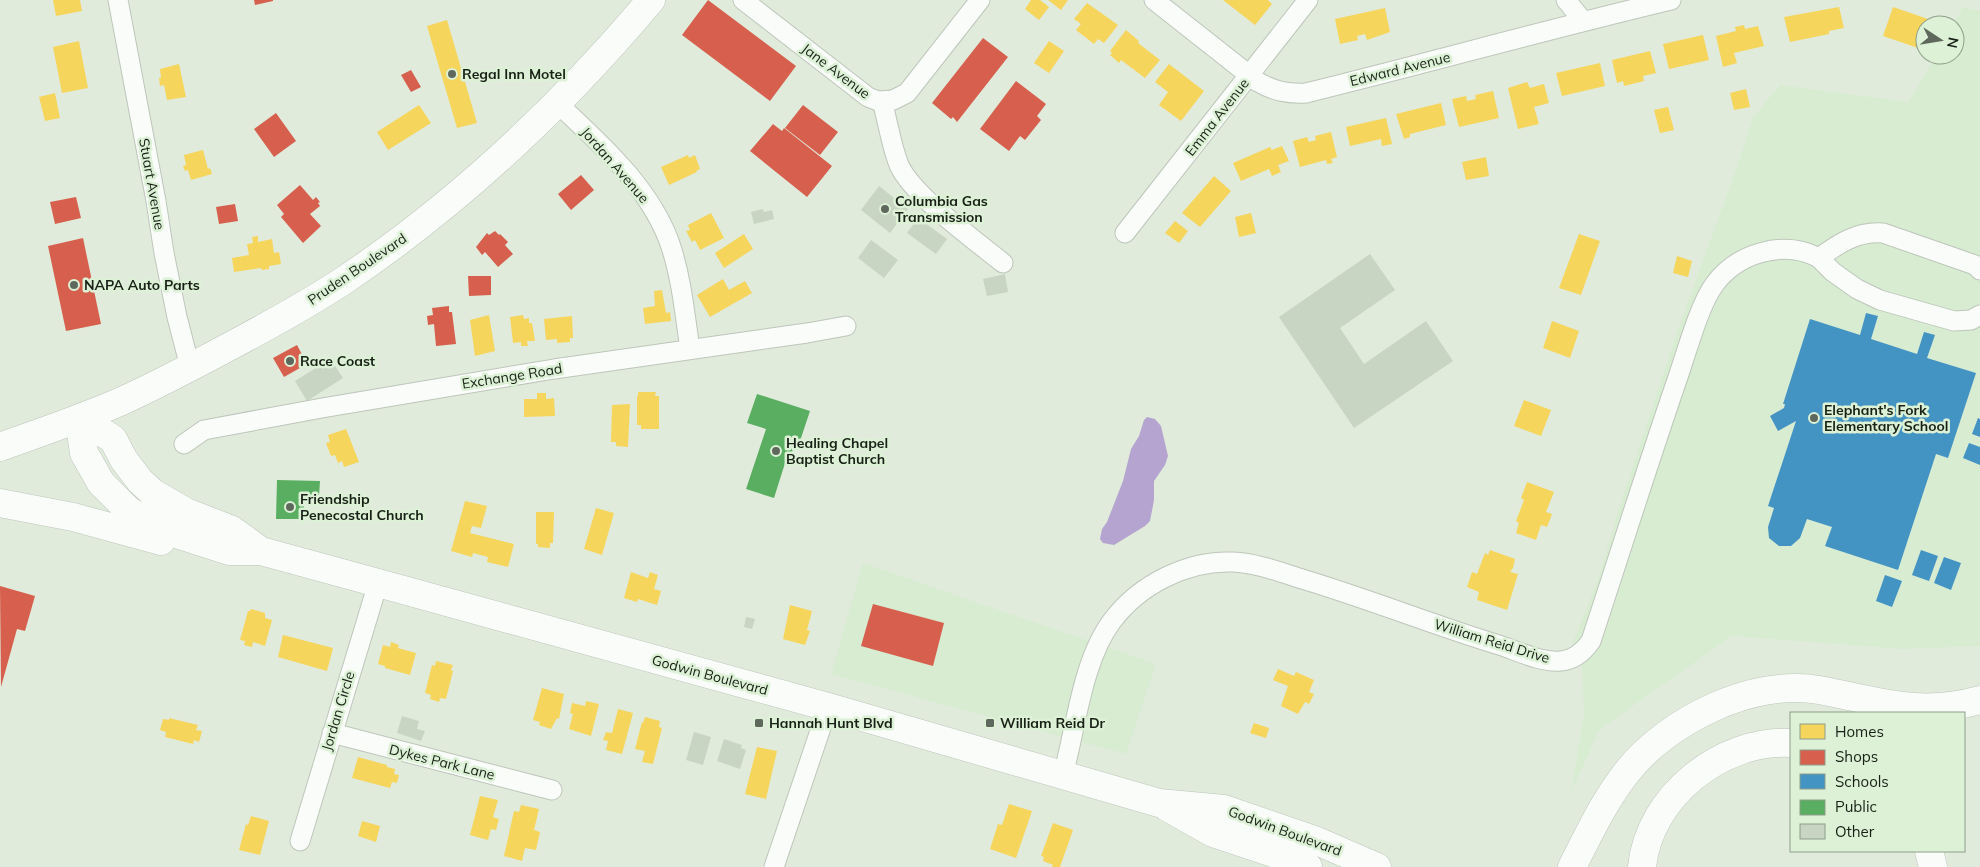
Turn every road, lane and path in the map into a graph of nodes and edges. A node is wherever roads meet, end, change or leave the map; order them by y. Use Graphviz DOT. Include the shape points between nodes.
graph roads {
  1 [pos="118,0"];
  2 [pos="651,0"];
  3 [pos="743,0"];
  4 [pos="980,0"];
  5 [pos="1154,0"];
  6 [pos="1308,0"];
  7 [pos="1566,0"];
  8 [pos="1671,0"];
  9 [pos="1583,21"];
  10 [pos="1250,75"];
  11 [pos="882,101"];
  12 [pos="558,104"];
  13 [pos="1126,233"];
  14 [pos="1819,258"];
  15 [pos="1003,263"];
  16 [pos="1980,270"];
  17 [pos="1980,315"];
  18 [pos="846,326"];
  19 [pos="690,349"];
  20 [pos="190,367"];
  21 [pos="79,418"];
  22 [pos="184,444"];
  23 [pos="0,447"];
  24 [pos="0,503"];
  25 [pos="229,551"];
  26 [pos="260,551"];
  27 [pos="378,582"];
  28 [pos="1980,700"];
  29 [pos="828,707"];
  30 [pos="332,734"];
  31 [pos="1790,743"];
  32 [pos="1063,775"];
  33 [pos="552,790"];
  34 [pos="1159,803"];
  35 [pos="300,840"];
  36 [pos="1930,852"];
  37 [pos="1270,860"];
  38 [pos="774,867"];
  39 [pos="1308,867"];
  40 [pos="1377,867"];
  41 [pos="1572,867"];
  42 [pos="1642,867"];
  43 [pos="1933,867"];
  1 -- 20 [label="street, Stuart Avenue" via="164,253"];
  2 -- 12 [label="main road, Pruden Boulevard"];
  3 -- 11 [label="street, Jane Avenue" via="849,84 868,97"];
  4 -- 11 [label="street" via="907,92 893,100"];
  5 -- 10 [label="street, Edward Avenue"];
  6 -- 10 [label="street, Emma Avenue"];
  7 -- 9 [label="street"];
  8 -- 9 [label="street, Edward Avenue"];
  9 -- 10 [label="street, Edward Avenue" via="1306,93 1274,90"];
  10 -- 13 [label="street, Emma Avenue"];
  11 -- 15 [label="street, Jane Avenue" via="899,164 907,179"];
  12 -- 19 [label="street, Jordan Avenue" via="626,173 664,228 673,251"];
  12 -- 20 [label="main road, Pruden Boulevard" via="480,176 372,260 284,317"];
  14 -- 16 [label="street" via="1860,234 1883,232 1975,265"];
  14 -- 17 [label="street, William Reid Drive" via="1857,289 1880,300 1954,321 1971,320"];
  14 -- 32 [label="street, William Reid Drive" via="1794,250 1761,253 1728,269 1714,285 1705,300 1668,407 1591,641 1575,658 1552,661 1254,565 1233,562 1194,566 1150,586 1130,601 1111,622 1088,671"];
  18 -- 19 [label="street, Exchange Road"];
  19 -- 22 [label="street, Exchange Road" via="554,369 204,430"];
  20 -- 21 [label="main road, Pruden Boulevard"];
  21 -- 23 [label="main road, Pruden Boulevard"];
  21 -- 25 [label="main road, Godwin Boulevard" via="84,453 101,483 118,502 159,528"];
  21 -- 26 [label="main road, Godwin Boulevard" via="113,440 140,482 153,492 186,512 232,530"];
  24 -- 25 [label="main road" via="73,517 203,553"];
  25 -- 26 [label="main road, Godwin Boulevard"];
  26 -- 27 [label="main road, Godwin Boulevard"];
  27 -- 29 [label="main road, Godwin Boulevard"];
  27 -- 30 [label="street, Jordan Circle"];
  28 -- 41 [label="main road" via="1939,708 1910,708 1804,688 1756,694 1719,704 1676,727 1628,770 1609,797"];
  29 -- 32 [label="main road, Godwin Boulevard"];
  29 -- 38 [label="street"];
  30 -- 33 [label="street, Dykes Park Lane"];
  30 -- 35 [label="street, Jordan Circle"];
  31 -- 42 [label="main road" via="1762,744 1728,754 1688,781 1657,819"];
  32 -- 34 [label="main road, Godwin Boulevard"];
  34 -- 37 [label="main road, Godwin Boulevard"];
  34 -- 40 [label="main road, Godwin Boulevard" via="1224,809 1317,841"];
  36 -- 43 [label="main road"];
  37 -- 39 [label="main road, Godwin Boulevard"];
}
